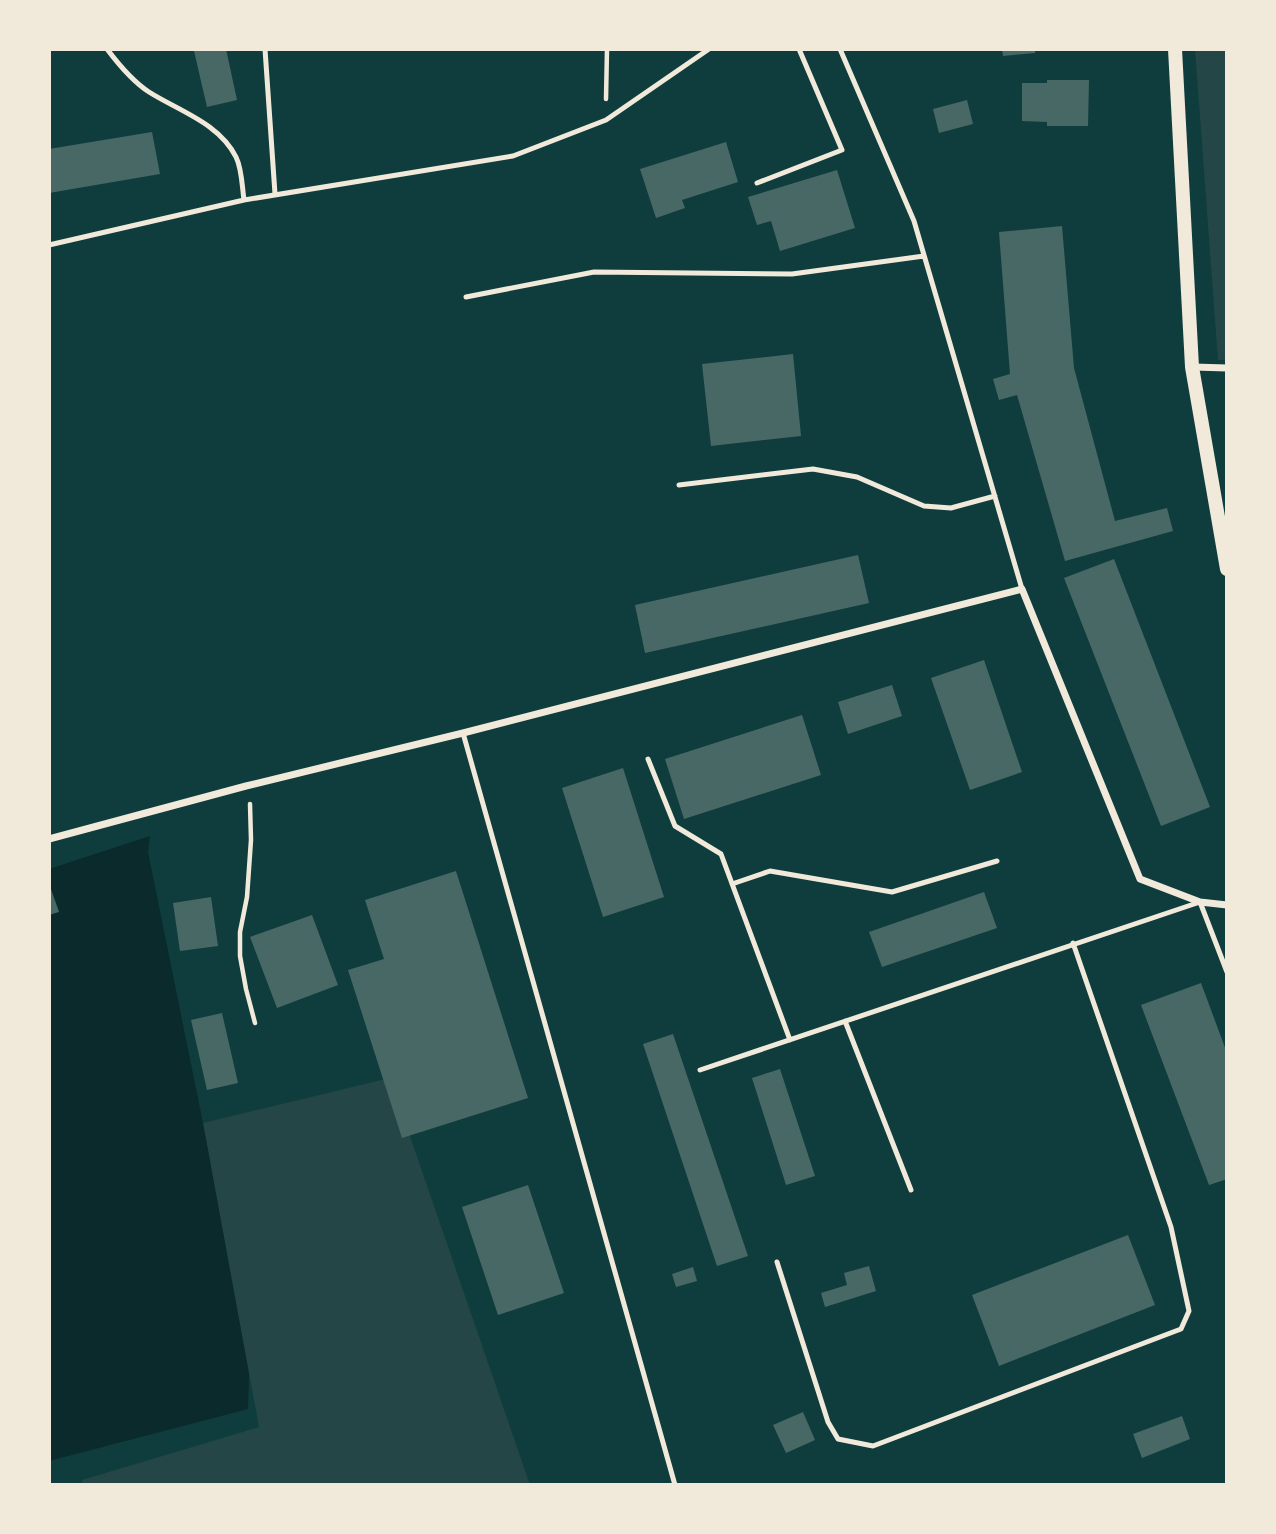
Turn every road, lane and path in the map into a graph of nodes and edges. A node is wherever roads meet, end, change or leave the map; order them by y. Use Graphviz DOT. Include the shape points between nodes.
graph roads {
  1 [pos="107,49"];
  2 [pos="265,49"];
  3 [pos="607,49"];
  4 [pos="709,49"];
  5 [pos="799,49"];
  6 [pos="840,49"];
  7 [pos="1175,49"];
  8 [pos="606,120"];
  9 [pos="757,183"];
  10 [pos="275,194"];
  11 [pos="244,200"];
  12 [pos="49,244"];
  13 [pos="924,256"];
  14 [pos="467,297"];
  15 [pos="1192,367"];
  16 [pos="1227,368"];
  17 [pos="679,485"];
  18 [pos="995,496"];
  19 [pos="1227,569"];
  20 [pos="1021,589"];
  21 [pos="463,733"];
  22 [pos="648,759"];
  23 [pos="246,786"];
  24 [pos="49,839"];
  25 [pos="997,861"];
  26 [pos="732,884"];
  27 [pos="1200,902"];
  28 [pos="1227,905"];
  29 [pos="1073,943"];
  30 [pos="1227,972"];
  31 [pos="845,1021"];
  32 [pos="255,1023"];
  33 [pos="790,1040"];
  34 [pos="700,1070"];
  35 [pos="911,1190"];
  36 [pos="776,1262"];
  37 [pos="675,1485"];
  1 -- 11 [label="lane" via="146,90 210,127 227,143 237,160"];
  2 -- 10 [label="lane"];
  3 -- 8 [label="path"];
  4 -- 8 [label="lane"];
  5 -- 9 [label="lane" via="842,150"];
  6 -- 13 [label="lane" via="915,222"];
  7 -- 15 [label="main road"];
  8 -- 10 [label="lane" via="513,156"];
  10 -- 11 [label="lane"];
  11 -- 12 [label="lane"];
  13 -- 14 [label="lane" via="792,274 594,272"];
  13 -- 18 [label="lane"];
  15 -- 16 [label="street"];
  15 -- 19 [label="main road"];
  17 -- 18 [label="lane" via="813,469 857,477 924,506 951,508"];
  18 -- 20 [label="lane"];
  20 -- 21 [label="street"];
  20 -- 27 [label="street" via="1140,879"];
  21 -- 23 [label="street"];
  21 -- 37 [label="lane"];
  22 -- 26 [label="lane" via="675,827 721,854"];
  23 -- 24 [label="street"];
  23 -- 32 [label="path" via="251,840 240,956"];
  25 -- 26 [label="lane" via="891,892 770,871"];
  26 -- 33 [label="lane"];
  27 -- 28 [label="street"];
  27 -- 29 [label="lane"];
  27 -- 30 [label="lane"];
  29 -- 31 [label="lane"];
  29 -- 36 [label="lane" via="1171,1227 1189,1311 1181,1329 873,1446 838,1440 828,1422"];
  31 -- 33 [label="lane"];
  31 -- 35 [label="lane"];
  33 -- 34 [label="lane"];
}
